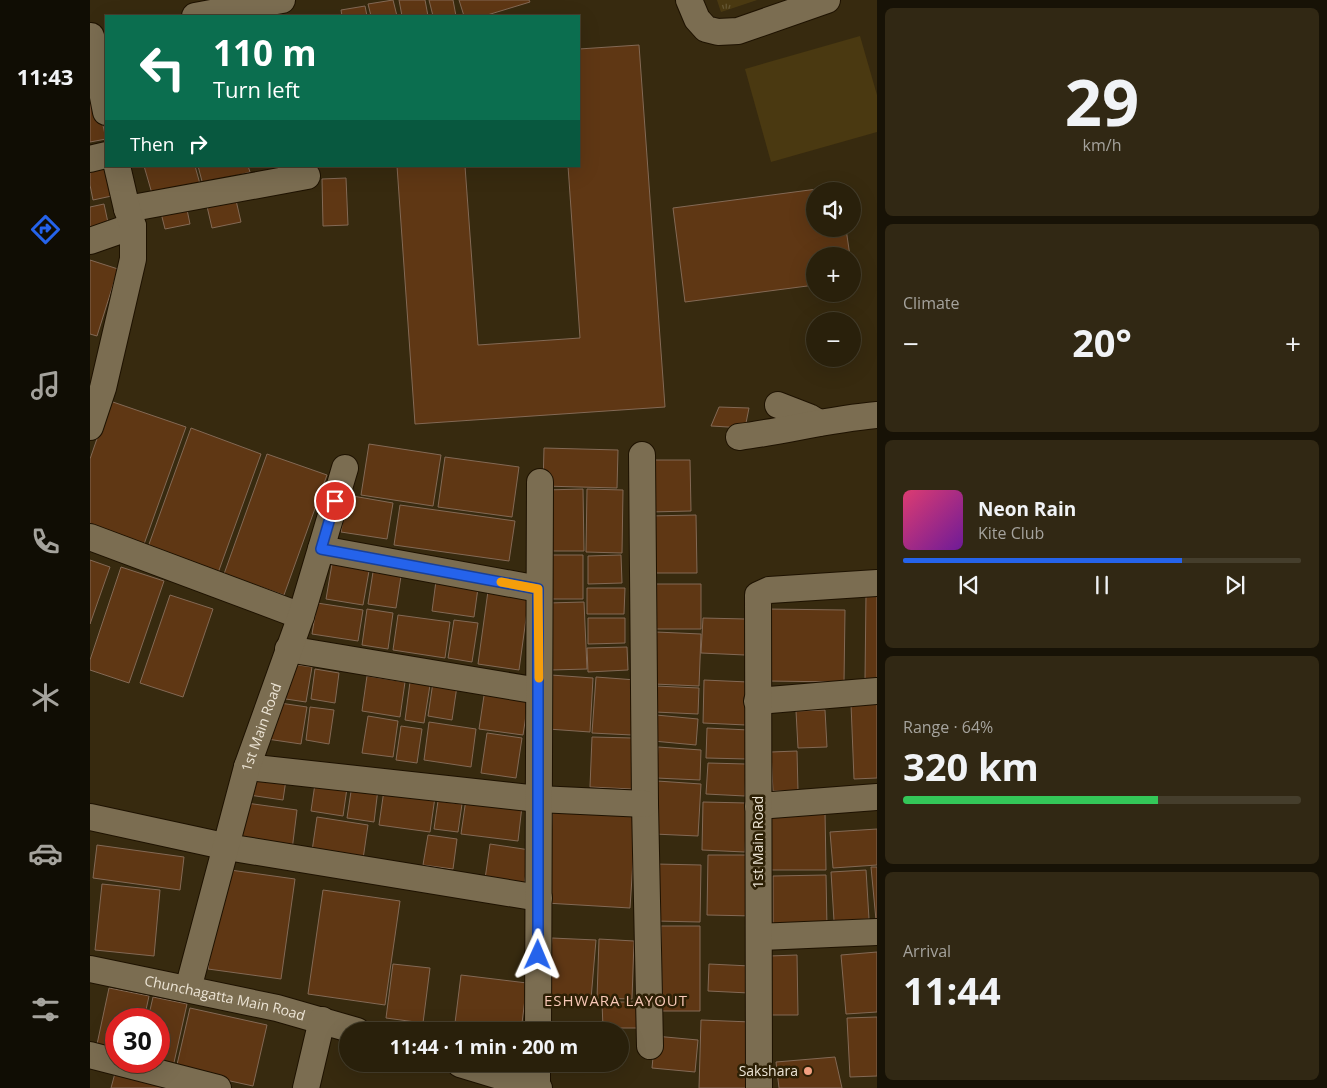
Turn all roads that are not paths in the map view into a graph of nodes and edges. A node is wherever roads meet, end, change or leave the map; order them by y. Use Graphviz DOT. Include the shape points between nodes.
graph roads {
  1 [pos="282,0"];
  2 [pos="689,0"];
  3 [pos="827,0"];
  4 [pos="200,15"];
  5 [pos="94,33"];
  6 [pos="105,105"];
  7 [pos="105,155"];
  8 [pos="90,159"];
  9 [pos="117,167"];
  10 [pos="307,176"];
  11 [pos="130,218"];
  12 [pos="90,241"];
  13 [pos="778,405"];
  14 [pos="877,415"];
  15 [pos="819,423"];
  16 [pos="90,427"];
  17 [pos="739,437"];
  18 [pos="642,455"];
  19 [pos="345,468"];
  20 [pos="540,482"];
  21 [pos="90,537"];
  22 [pos="321,549"];
  23 [pos="877,583"];
  24 [pos="538,589"];
  25 [pos="301,616"];
  26 [pos="288,649"];
  27 [pos="539,691"];
  28 [pos="877,691"];
  29 [pos="757,701"];
  30 [pos="247,767"];
  31 [pos="877,797"];
  32 [pos="538,799"];
  33 [pos="645,804"];
  34 [pos="758,806"];
  35 [pos="90,817"];
  36 [pos="227,847"];
  37 [pos="539,898"];
  38 [pos="877,932"];
  39 [pos="759,937"];
  40 [pos="90,968"];
  41 [pos="188,989"];
  42 [pos="322,1020"];
  43 [pos="538,1022"];
  44 [pos="339,1025"];
  45 [pos="650,1046"];
  46 [pos="90,1055"];
  47 [pos="471,1072"];
  48 [pos="538,1072"];
  49 [pos="483,1081"];
  50 [pos="218,1088"];
  51 [pos="306,1088"];
  52 [pos="538,1088"];
  53 [pos="759,1088"];
  1 -- 4 [label="street"];
  2 -- 3 [label="street" via="697,19 706,29 718,32 738,31"];
  5 -- 6 [label="street"];
  7 -- 8 [label="street"];
  9 -- 11 [label="street"];
  10 -- 11 [label="street"];
  11 -- 12 [label="street"];
  11 -- 16 [label="street" via="132,259 103,388"];
  13 -- 15 [label="street"];
  14 -- 15 [label="street"];
  15 -- 17 [label="street"];
  18 -- 33 [label="street"];
  19 -- 22 [label="street, 1st Main Road"];
  20 -- 24 [label="street"];
  21 -- 25 [label="street"];
  22 -- 24 [label="street"];
  22 -- 25 [label="street, 1st Main Road"];
  23 -- 29 [label="street, 1st Main Road" via="769,590 758,595"];
  24 -- 27 [label="street"];
  25 -- 26 [label="street, 1st Main Road"];
  26 -- 27 [label="street"];
  26 -- 30 [label="street, 1st Main Road"];
  27 -- 32 [label="street"];
  28 -- 29 [label="street"];
  29 -- 34 [label="street, 1st Main Road"];
  30 -- 32 [label="street"];
  30 -- 36 [label="street, 1st Main Road"];
  31 -- 34 [label="street"];
  32 -- 33 [label="street"];
  32 -- 37 [label="street"];
  33 -- 45 [label="street"];
  34 -- 39 [label="street, 1st Main Road"];
  35 -- 36 [label="street"];
  36 -- 37 [label="street"];
  36 -- 41 [label="street, 1st Main Road"];
  37 -- 43 [label="street"];
  38 -- 39 [label="street"];
  39 -- 53 [label="street, 1st Main Road"];
  40 -- 41 [label="street, Chunchagatta Main Road"];
  41 -- 42 [label="street, Chunchagatta Main Road"];
  42 -- 44 [label="street, Chunchagatta Main Road"];
  42 -- 51 [label="street"];
  46 -- 50 [label="street"];
  47 -- 49 [label="street"];
  48 -- 52 [label="street"];
  49 -- 52 [label="street"];
}
